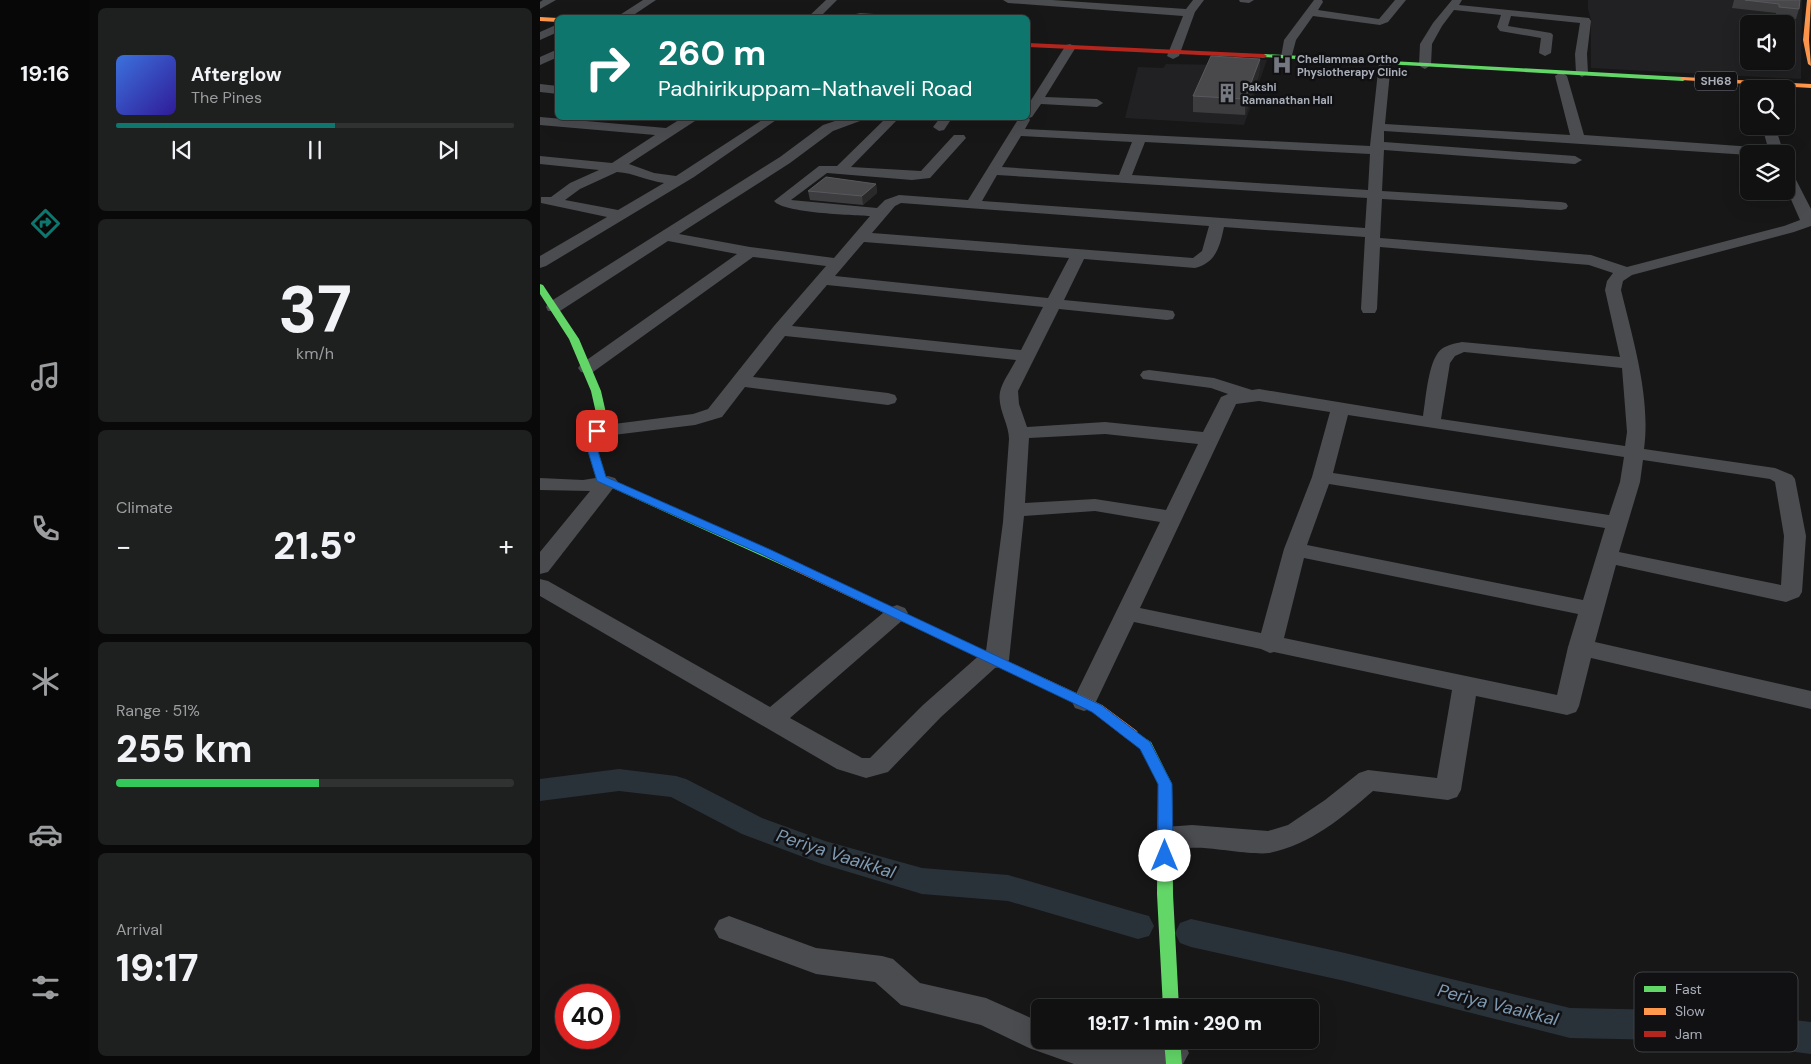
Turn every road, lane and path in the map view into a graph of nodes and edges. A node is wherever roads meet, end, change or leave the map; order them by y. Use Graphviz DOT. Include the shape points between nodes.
graph roads {
  1 [pos="551,0"];
  2 [pos="650,0"];
  3 [pos="832,0"];
  4 [pos="1008,0"];
  5 [pos="1199,0"];
  6 [pos="1244,0"];
  7 [pos="1249,0"];
  8 [pos="1320,0"];
  9 [pos="1401,0"];
  10 [pos="1504,0"];
  11 [pos="1810,0"];
  12 [pos="873,4"];
  13 [pos="1024,4"];
  14 [pos="1454,4"];
  15 [pos="540,6"];
  16 [pos="1310,12"];
  17 [pos="1504,12"];
  18 [pos="1190,13"];
  19 [pos="625,15"];
  20 [pos="815,15"];
  21 [pos="861,15"];
  22 [pos="540,19"];
  23 [pos="555,20"];
  24 [pos="555,29"];
  25 [pos="1809,33"];
  26 [pos="540,37"];
  27 [pos="1030,46"];
  28 [pos="1069,49"];
  29 [pos="555,54"];
  30 [pos="1174,54"];
  31 [pos="1545,54"];
  32 [pos="1287,57"];
  33 [pos="540,62"];
  34 [pos="1385,64"];
  35 [pos="1811,64"];
  36 [pos="1425,65"];
  37 [pos="1582,74"];
  38 [pos="1561,76"];
  39 [pos="1622,76"];
  40 [pos="1740,85"];
  41 [pos="1795,86"];
  42 [pos="1811,86"];
  43 [pos="540,88"];
  44 [pos="555,90"];
  45 [pos="1037,100"];
  46 [pos="1097,103"];
  47 [pos="1030,111"];
  48 [pos="687,120"];
  49 [pos="769,120"];
  50 [pos="850,120"];
  51 [pos="891,120"];
  52 [pos="1024,120"];
  53 [pos="540,121"];
  54 [pos="1378,127"];
  55 [pos="668,132"];
  56 [pos="1016,132"];
  57 [pos="959,138"];
  58 [pos="1140,138"];
  59 [pos="1578,138"];
  60 [pos="1377,148"];
  61 [pos="1740,151"];
  62 [pos="540,160"];
  63 [pos="1574,160"];
  64 [pos="614,168"];
  65 [pos="840,170"];
  66 [pos="992,171"];
  67 [pos="1120,178"];
  68 [pos="678,180"];
  69 [pos="1795,193"];
  70 [pos="1375,194"];
  71 [pos="547,200"];
  72 [pos="973,204"];
  73 [pos="1561,206"];
  74 [pos="881,213"];
  75 [pos="621,214"];
  76 [pos="1103,214"];
  77 [pos="1217,222"];
  78 [pos="666,236"];
  79 [pos="860,237"];
  80 [pos="1373,237"];
  81 [pos="750,252"];
  82 [pos="1079,254"];
  83 [pos="540,263"];
  84 [pos="838,263"];
  85 [pos="1622,270"];
  86 [pos="823,280"];
  87 [pos="540,287"];
  88 [pos="1054,303"];
  89 [pos="554,307"];
  90 [pos="1368,309"];
  91 [pos="1167,315"];
  92 [pos="780,330"];
  93 [pos="1028,356"];
  94 [pos="1630,363"];
  95 [pos="586,368"];
  96 [pos="1149,375"];
  97 [pos="740,381"];
  98 [pos="1248,395"];
  99 [pos="888,399"];
  100 [pos="1340,410"];
  101 [pos="1432,424"];
  102 [pos="597,431"];
  103 [pos="1018,433"];
  104 [pos="1210,439"];
  105 [pos="1634,453"];
  106 [pos="1322,477"];
  107 [pos="608,482"];
  108 [pos="540,484"];
  109 [pos="1014,510"];
  110 [pos="1172,518"];
  111 [pos="1618,523"];
  112 [pos="1295,550"];
  113 [pos="1607,556"];
  114 [pos="540,567"];
  115 [pos="540,586"];
  116 [pos="1591,608"];
  117 [pos="897,613"];
  118 [pos="1127,613"];
  119 [pos="1270,645"];
  120 [pos="1580,647"];
  121 [pos="994,659"];
  122 [pos="1465,685"];
  123 [pos="1811,700"];
  124 [pos="1084,702"];
  125 [pos="772,719"];
  126 [pos="1165,838"];
  127 [pos="729,929"];
  128 [pos="1171,999"];
  129 [pos="1031,1034"];
  130 [pos="1074,1049"];
  131 [pos="1173,1052"];
  1 -- 15 [label="street"];
  2 -- 19 [label="street"];
  3 -- 20 [label="street"];
  4 -- 13 [label="street"];
  5 -- 18 [label="street"];
  6 -- 7 [label="street"];
  8 -- 16 [label="street"];
  9 -- 16 [label="street" via="1380,22"];
  10 -- 17 [label="street"];
  11 -- 25 [label="main road"];
  12 -- 21 [label="street"];
  13 -- 18 [label="street"];
  14 -- 17 [label="street"];
  14 -- 36 [label="street" via="1426,44"];
  16 -- 32 [label="street" via="1290,40"];
  17 -- 31 [label="street" via="1504,29 1547,35"];
  17 -- 37 [label="street" via="1585,20"];
  18 -- 30 [label="street"];
  22 -- 23 [label="main road"];
  24 -- 26 [label="street"];
  25 -- 35 [label="main road"];
  27 -- 28 [label="main road, SH68"];
  28 -- 30 [label="main road, SH68"];
  28 -- 45 [label="street"];
  29 -- 33 [label="street"];
  30 -- 32 [label="main road, SH68"];
  30 -- 34 [label="main road, SH68"];
  32 -- 34 [label="main road, SH68"];
  34 -- 36 [label="main road, SH68"];
  34 -- 38 [label="main road, SH68"];
  34 -- 54 [label="street"];
  36 -- 37 [label="main road, SH68"];
  37 -- 39 [label="main road, SH68"];
  38 -- 39 [label="main road, SH68"];
  38 -- 59 [label="street"];
  39 -- 40 [label="main road, SH68"];
  41 -- 42 [label="main road, SH68"];
  43 -- 44 [label="street"];
  45 -- 46 [label="street"];
  45 -- 47 [label="street"];
  48 -- 55 [label="street"];
  49 -- 68 [label="street"];
  50 -- 78 [label="street" via="828,128 785,160"];
  51 -- 65 [label="street"];
  52 -- 56 [label="street"];
  53 -- 55 [label="street"];
  54 -- 59 [label="street"];
  54 -- 60 [label="street"];
  55 -- 64 [label="street"];
  56 -- 58 [label="street"];
  56 -- 66 [label="street"];
  57 -- 65 [label="street" via="925,175"];
  58 -- 60 [label="street"];
  58 -- 67 [label="street"];
  59 -- 61 [label="street"];
  60 -- 63 [label="street"];
  60 -- 70 [label="street"];
  62 -- 64 [label="street"];
  64 -- 68 [label="street" via="639,171 656,179"];
  64 -- 71 [label="street"];
  65 -- 74 [label="street" via="830,168 820,172 781,201 790,205"];
  66 -- 67 [label="street"];
  66 -- 72 [label="street"];
  67 -- 70 [label="street"];
  67 -- 76 [label="street"];
  68 -- 75 [label="street"];
  69 -- 85 [label="street" via="1807,219 1789,229"];
  70 -- 73 [label="street"];
  70 -- 80 [label="street"];
  71 -- 75 [label="street"];
  72 -- 74 [label="street" via="899,199"];
  72 -- 76 [label="street"];
  74 -- 79 [label="street"];
  75 -- 83 [label="street"];
  76 -- 77 [label="street"];
  77 -- 80 [label="street"];
  77 -- 82 [label="street" via="1209,255 1195,263"];
  78 -- 81 [label="street"];
  78 -- 89 [label="street"];
  79 -- 82 [label="street"];
  79 -- 84 [label="street"];
  80 -- 85 [label="street" via="1591,260"];
  80 -- 90 [label="street"];
  81 -- 84 [label="street"];
  81 -- 95 [label="street"];
  82 -- 88 [label="street"];
  84 -- 86 [label="street"];
  85 -- 94 [label="street" via="1613,281 1613,290"];
  86 -- 88 [label="street"];
  86 -- 92 [label="street"];
  87 -- 89 [label="main road"];
  88 -- 91 [label="street"];
  88 -- 93 [label="street"];
  89 -- 95 [label="main road" via="574,339"];
  92 -- 93 [label="street"];
  92 -- 97 [label="street"];
  93 -- 103 [label="street" via="1008,396"];
  94 -- 101 [label="street" via="1462,347 1448,352 1441,363"];
  94 -- 105 [label="street" via="1637,432"];
  95 -- 102 [label="main road" via="601,413"];
  96 -- 98 [label="street" via="1214,383"];
  97 -- 99 [label="street"];
  97 -- 102 [label="street" via="709,416"];
  98 -- 100 [label="street"];
  98 -- 104 [label="street" via="1228,401"];
  100 -- 101 [label="street"];
  100 -- 106 [label="street"];
  101 -- 105 [label="street"];
  102 -- 107 [label="main road" via="592,448 601,478"];
  103 -- 104 [label="street" via="1105,428"];
  103 -- 109 [label="street"];
  104 -- 110 [label="street"];
  105 -- 111 [label="street" via="1630,482"];
  105 -- 113 [label="street" via="1785,479 1795,536 1791,592 1778,594"];
  106 -- 111 [label="street"];
  106 -- 112 [label="street"];
  107 -- 108 [label="street" via="583,486"];
  107 -- 114 [label="street"];
  107 -- 117 [label="main road"];
  109 -- 110 [label="street" via="1095,505"];
  109 -- 121 [label="street"];
  110 -- 118 [label="street"];
  111 -- 113 [label="street"];
  112 -- 116 [label="street"];
  112 -- 119 [label="street"];
  113 -- 116 [label="street"];
  115 -- 125 [label="street"];
  116 -- 120 [label="street"];
  117 -- 121 [label="main road"];
  117 -- 125 [label="street"];
  118 -- 119 [label="street"];
  118 -- 124 [label="street"];
  119 -- 122 [label="street"];
  120 -- 122 [label="street" via="1567,706"];
  120 -- 123 [label="street"];
  121 -- 124 [label="main road"];
  121 -- 125 [label="street" via="932,711 879,765 870,770 846,762"];
  122 -- 126 [label="street" via="1448,790 1368,780 1335,808 1297,833 1268,842 1192,836"];
  124 -- 126 [label="main road" via="1097,708 1146,746 1165,784"];
  126 -- 128 [label="main road"];
  127 -- 129 [label="street" via="816,961 882,969 912,995 986,1012"];
  130 -- 131 [label="street" via="1106,1059"];
}
